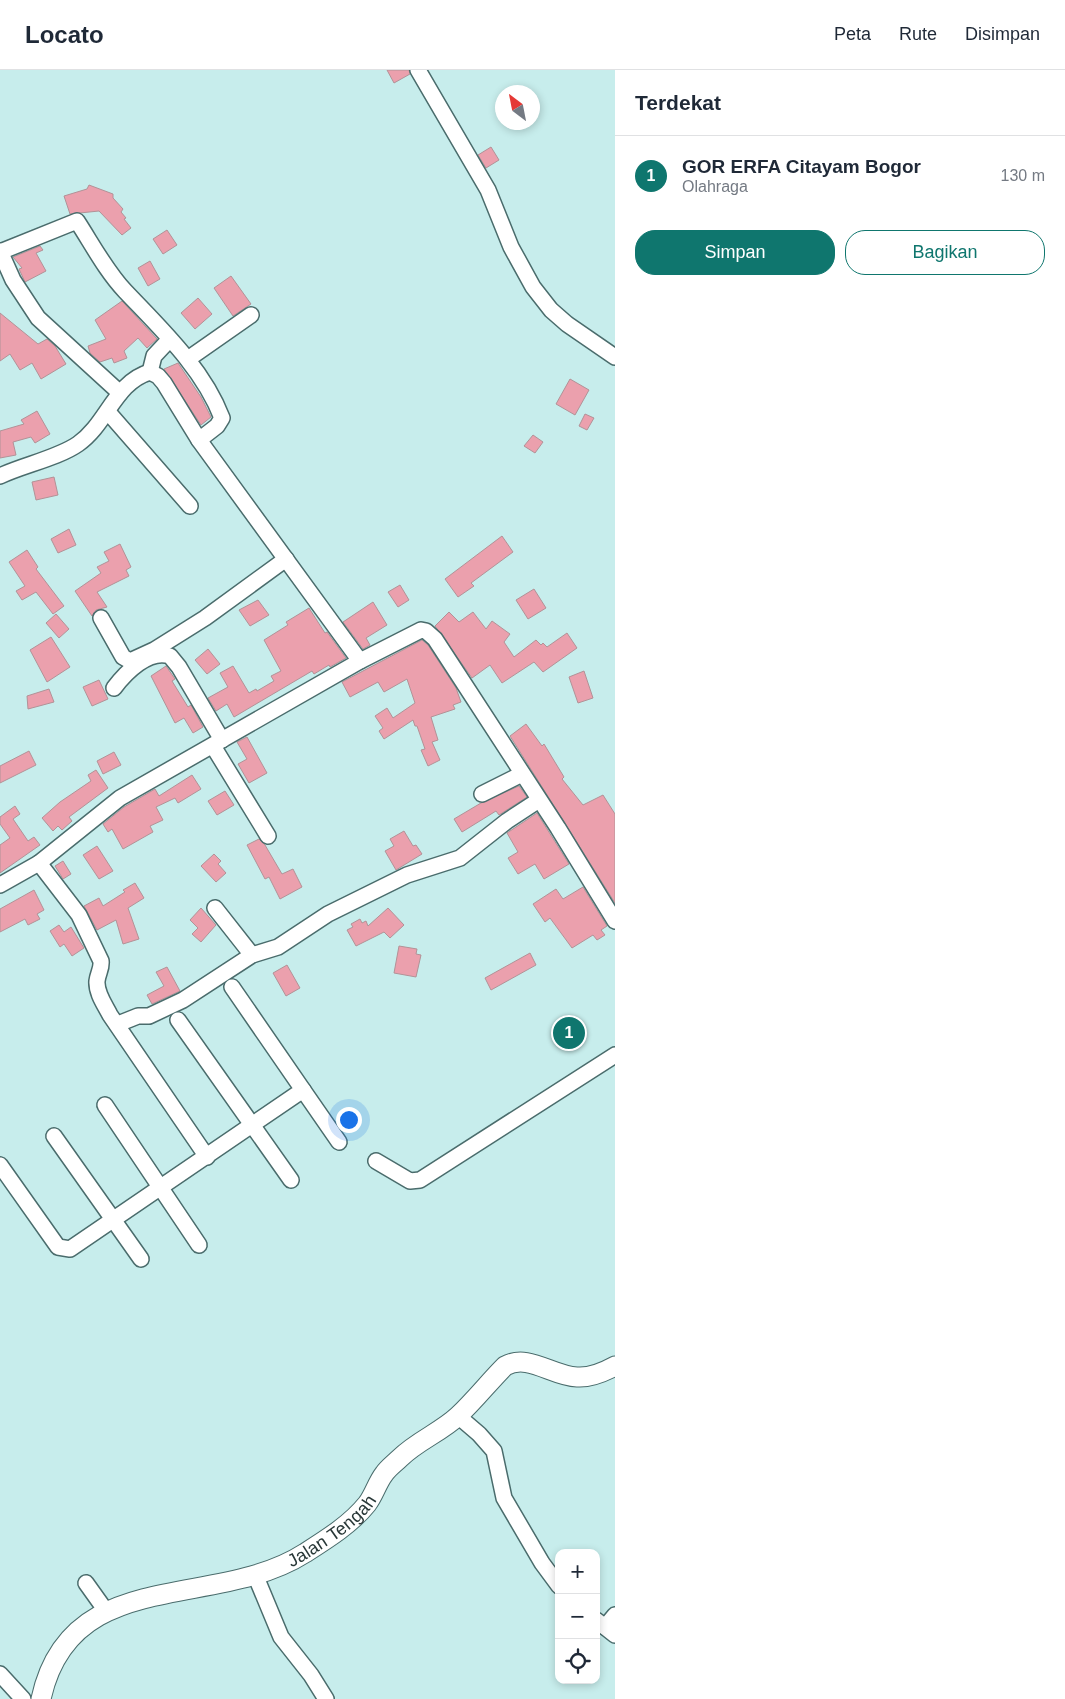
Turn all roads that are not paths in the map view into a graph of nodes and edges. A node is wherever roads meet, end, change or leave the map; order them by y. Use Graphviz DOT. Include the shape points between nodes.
graph roads {
  1 [pos="418,70"];
  2 [pos="0,252"];
  3 [pos="251,316"];
  4 [pos="169,340"];
  5 [pos="615,357"];
  6 [pos="188,359"];
  7 [pos="150,372"];
  8 [pos="120,393"];
  9 [pos="108,412"];
  10 [pos="199,440"];
  11 [pos="0,476"];
  12 [pos="190,506"];
  13 [pos="286,559"];
  14 [pos="100,618"];
  15 [pos="360,661"];
  16 [pos="114,688"];
  17 [pos="217,743"];
  18 [pos="522,774"];
  19 [pos="482,794"];
  20 [pos="539,800"];
  21 [pos="268,836"];
  22 [pos="39,863"];
  23 [pos="0,885"];
  24 [pos="215,908"];
  25 [pos="615,921"];
  26 [pos="252,955"];
  27 [pos="232,987"];
  28 [pos="178,1020"];
  29 [pos="118,1024"];
  30 [pos="615,1055"];
  31 [pos="303,1090"];
  32 [pos="105,1106"];
  33 [pos="252,1126"];
  34 [pos="54,1136"];
  35 [pos="339,1142"];
  36 [pos="207,1157"];
  37 [pos="376,1161"];
  38 [pos="0,1165"];
  39 [pos="291,1180"];
  40 [pos="162,1189"];
  41 [pos="113,1222"];
  42 [pos="199,1245"];
  43 [pos="141,1259"];
  44 [pos="615,1366"];
  45 [pos="458,1416"];
  46 [pos="256,1577"];
  47 [pos="555,1581"];
  48 [pos="86,1583"];
  49 [pos="106,1611"];
  50 [pos="615,1615"];
  51 [pos="605,1627"];
  52 [pos="0,1674"];
  53 [pos="45,1698"];
  54 [pos="23,1699"];
  55 [pos="326,1699"];
  1 -- 5 [label="street" via="488,190 511,247 533,287 567,324"];
  2 -- 4 [label="street" via="77,221 117,281"];
  2 -- 8 [label="street" via="13,280 38,318"];
  3 -- 6 [label="street"];
  4 -- 6 [label="street"];
  4 -- 7 [label="street" via="154,356"];
  6 -- 10 [label="street" via="222,418"];
  7 -- 8 [label="street" via="134,379"];
  7 -- 10 [label="street" via="164,383"];
  8 -- 9 [label="street"];
  9 -- 11 [label="street" via="79,444"];
  9 -- 12 [label="street"];
  10 -- 13 [label="street"];
  13 -- 14 [label="street" via="205,618 130,661 123,657"];
  13 -- 15 [label="street"];
  15 -- 17 [label="street"];
  15 -- 18 [label="street" via="414,632 426,631 435,639"];
  16 -- 17 [label="street" via="139,662 160,654 170,656 179,667"];
  17 -- 21 [label="street"];
  17 -- 22 [label="street" via="120,798"];
  18 -- 19 [label="street"];
  18 -- 20 [label="street"];
  20 -- 25 [label="street"];
  20 -- 26 [label="street" via="460,858 407,875 313,923 278,947"];
  22 -- 23 [label="street"];
  22 -- 29 [label="street" via="79,915 101,961 98,991"];
  24 -- 26 [label="street"];
  26 -- 29 [label="street" via="183,1000 149,1016 138,1016"];
  27 -- 31 [label="street"];
  28 -- 33 [label="street"];
  29 -- 36 [label="street"];
  30 -- 37 [label="street" via="420,1180 410,1181"];
  31 -- 33 [label="street"];
  31 -- 35 [label="street"];
  32 -- 40 [label="street"];
  33 -- 36 [label="street"];
  33 -- 39 [label="street"];
  34 -- 41 [label="street"];
  36 -- 40 [label="street"];
  38 -- 41 [label="street" via="60,1249 70,1249"];
  40 -- 41 [label="street"];
  40 -- 42 [label="street"];
  41 -- 43 [label="street"];
  44 -- 45 [label="main road, Jalan Tengah" via="604,1372 578,1377 515,1360 505,1366"];
  45 -- 46 [label="main road, Jalan Tengah" via="402,1455 384,1473 369,1502 342,1528 293,1561"];
  45 -- 47 [label="street" via="494,1452 504,1498"];
  46 -- 49 [label="main road, Jalan Tengah" via="138,1601"];
  46 -- 55 [label="street" via="281,1638"];
  48 -- 49 [label="street"];
  49 -- 53 [label="main road, Jalan Tengah" via="88,1620 66,1643 49,1673"];
  50 -- 51 [label="street"];
  52 -- 54 [label="street"];
}
